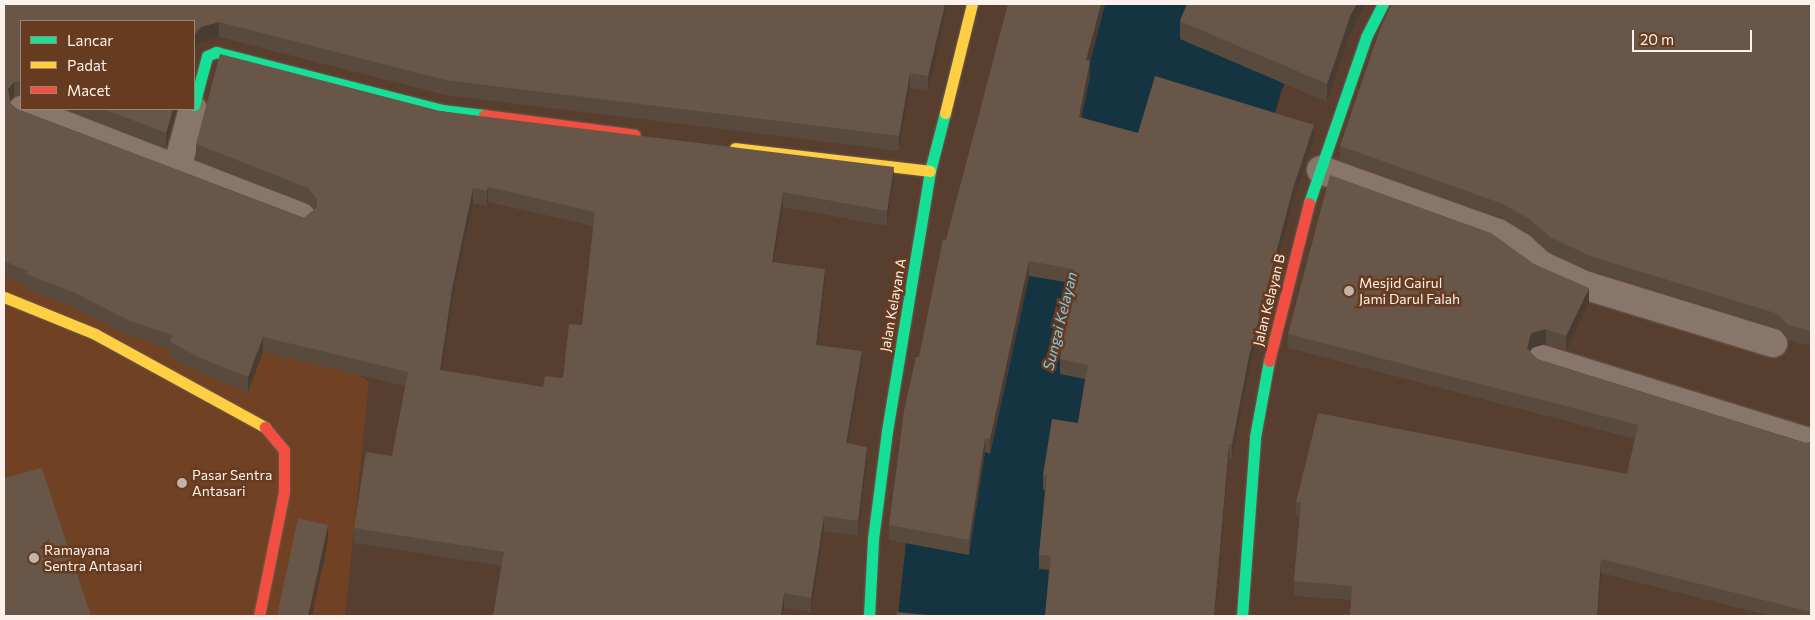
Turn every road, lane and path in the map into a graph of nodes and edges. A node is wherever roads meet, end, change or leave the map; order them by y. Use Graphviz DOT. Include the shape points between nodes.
graph roads {
  1 [pos="972,4"];
  2 [pos="1383,4"];
  3 [pos="4,101"];
  4 [pos="195,101"];
  5 [pos="20,107"];
  6 [pos="27,110"];
  7 [pos="193,110"];
  8 [pos="648,137"];
  9 [pos="726,147"];
  10 [pos="177,168"];
  11 [pos="930,170"];
  12 [pos="1321,170"];
  13 [pos="302,217"];
  14 [pos="4,297"];
  15 [pos="1773,343"];
  16 [pos="1542,359"];
  17 [pos="1811,443"];
  18 [pos="259,616"];
  19 [pos="869,616"];
  20 [pos="1242,616"];
  1 -- 11 [label="street, Jalan Kelayan A"];
  2 -- 12 [label="street, Jalan Kelayan B" via="1366,37"];
  3 -- 5 [label="street"];
  4 -- 8 [label="street" via="207,56 216,52 442,110"];
  6 -- 10 [label="street"];
  7 -- 10 [label="street"];
  9 -- 11 [label="street"];
  10 -- 13 [label="street"];
  11 -- 19 [label="street, Jalan Kelayan A" via="887,431 873,539"];
  12 -- 15 [label="street" via="1498,233 1542,265 1584,285"];
  12 -- 20 [label="street, Jalan Kelayan B" via="1275,330 1255,437"];
  14 -- 18 [label="street" via="95,334 269,429 284,450 284,492"];
  16 -- 17 [label="street"];
}
